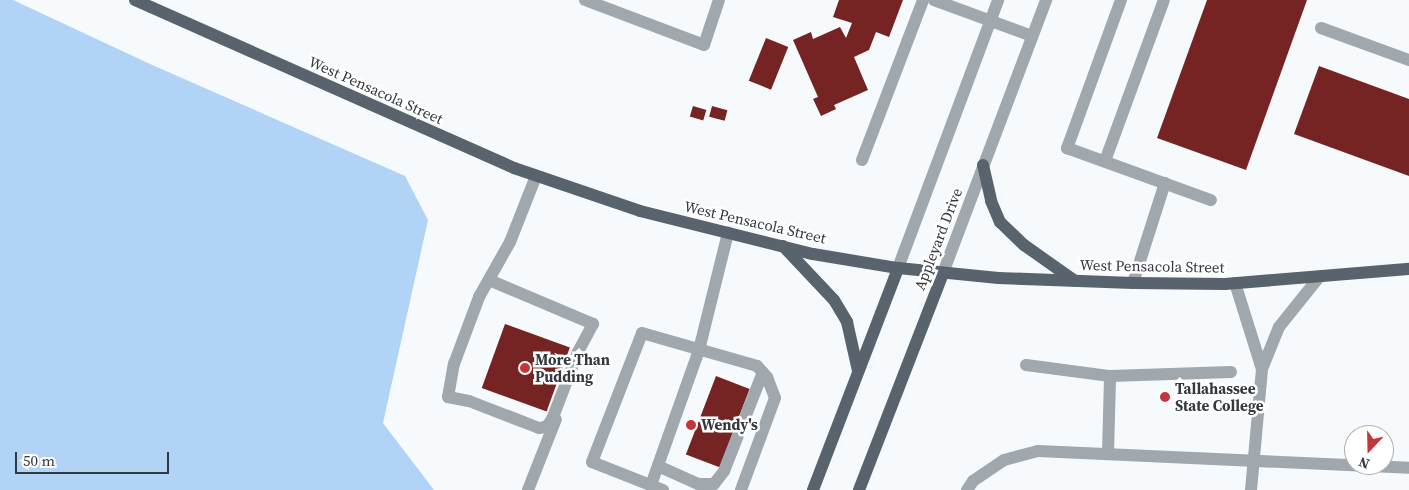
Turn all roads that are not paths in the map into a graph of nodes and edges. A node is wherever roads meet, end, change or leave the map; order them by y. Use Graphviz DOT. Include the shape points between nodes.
graph roads {
  1 [pos="135,0"];
  2 [pos="585,0"];
  3 [pos="719,0"];
  4 [pos="924,0"];
  5 [pos="934,0"];
  6 [pos="998,0"];
  7 [pos="1046,0"];
  8 [pos="1121,0"];
  9 [pos="1164,0"];
  10 [pos="990,21"];
  11 [pos="1321,28"];
  12 [pos="1032,36"];
  13 [pos="1409,60"];
  14 [pos="862,160"];
  15 [pos="1105,161"];
  16 [pos="983,165"];
  17 [pos="536,176"];
  18 [pos="1165,183"];
  19 [pos="1210,200"];
  20 [pos="728,233"];
  21 [pos="782,246"];
  22 [pos="898,268"];
  23 [pos="1409,269"];
  24 [pos="943,273"];
  25 [pos="1320,276"];
  26 [pos="489,280"];
  27 [pos="1076,281"];
  28 [pos="1133,283"];
  29 [pos="1235,283"];
  30 [pos="593,324"];
  31 [pos="699,350"];
  32 [pos="1026,365"];
  33 [pos="1262,369"];
  34 [pos="763,372"];
  35 [pos="858,372"];
  36 [pos="1231,372"];
  37 [pos="1110,376"];
  38 [pos="448,397"];
  39 [pos="548,437"];
  40 [pos="1108,454"];
  41 [pos="1254,462"];
  42 [pos="658,466"];
  43 [pos="1409,468"];
  44 [pos="657,488"];
  45 [pos="528,490"];
  46 [pos="741,490"];
  47 [pos="813,490"];
  48 [pos="859,490"];
  49 [pos="967,490"];
  50 [pos="1251,490"];
  1 -- 17 [label="main road, West Pensacola Street"];
  2 -- 3 [label="street" via="704,45"];
  4 -- 14 [label="street"];
  5 -- 10 [label="street"];
  6 -- 10 [label="street, Appleyard Drive"];
  7 -- 12 [label="street, Appleyard Drive"];
  8 -- 15 [label="street" via="1067,148"];
  9 -- 15 [label="street"];
  10 -- 12 [label="street"];
  10 -- 22 [label="street, Appleyard Drive"];
  11 -- 13 [label="street"];
  12 -- 16 [label="street, Appleyard Drive"];
  15 -- 18 [label="street"];
  16 -- 24 [label="street, Appleyard Drive"];
  16 -- 27 [label="main road" via="991,201 1000,222 1024,245"];
  17 -- 20 [label="main road, West Pensacola Street" via="640,211"];
  17 -- 26 [label="street" via="510,242"];
  18 -- 19 [label="street"];
  18 -- 28 [label="street"];
  20 -- 21 [label="main road, West Pensacola Street"];
  20 -- 31 [label="street"];
  21 -- 22 [label="main road, West Pensacola Street"];
  21 -- 35 [label="main road" via="834,300 847,322"];
  22 -- 24 [label="main road, West Pensacola Street"];
  22 -- 35 [label="main road, Appleyard Drive"];
  23 -- 25 [label="main road, West Pensacola Street"];
  24 -- 27 [label="main road, West Pensacola Street"];
  24 -- 48 [label="main road, Appleyard Drive"];
  25 -- 29 [label="main road, West Pensacola Street"];
  25 -- 33 [label="street" via="1279,327"];
  26 -- 30 [label="street"];
  26 -- 38 [label="street" via="479,297 454,364"];
  27 -- 28 [label="main road, West Pensacola Street"];
  28 -- 29 [label="main road, West Pensacola Street"];
  29 -- 33 [label="street"];
  30 -- 38 [label="street" via="578,352 550,424 545,427 539,428 468,401"];
  30 -- 39 [label="street"];
  31 -- 34 [label="street" via="757,366"];
  31 -- 42 [label="street"];
  31 -- 44 [label="street" via="642,333 592,462"];
  32 -- 37 [label="street"];
  33 -- 41 [label="street"];
  34 -- 42 [label="street" via="724,472 714,484 698,484"];
  34 -- 46 [label="street" via="775,398"];
  35 -- 47 [label="main road, Appleyard Drive"];
  36 -- 37 [label="street"];
  37 -- 40 [label="street"];
  38 -- 39 [label="street"];
  39 -- 45 [label="street"];
  40 -- 41 [label="street"];
  40 -- 49 [label="street" via="1038,451 1019,455 986,470"];
  41 -- 43 [label="street"];
  41 -- 50 [label="street"];
  42 -- 44 [label="street"];
}
